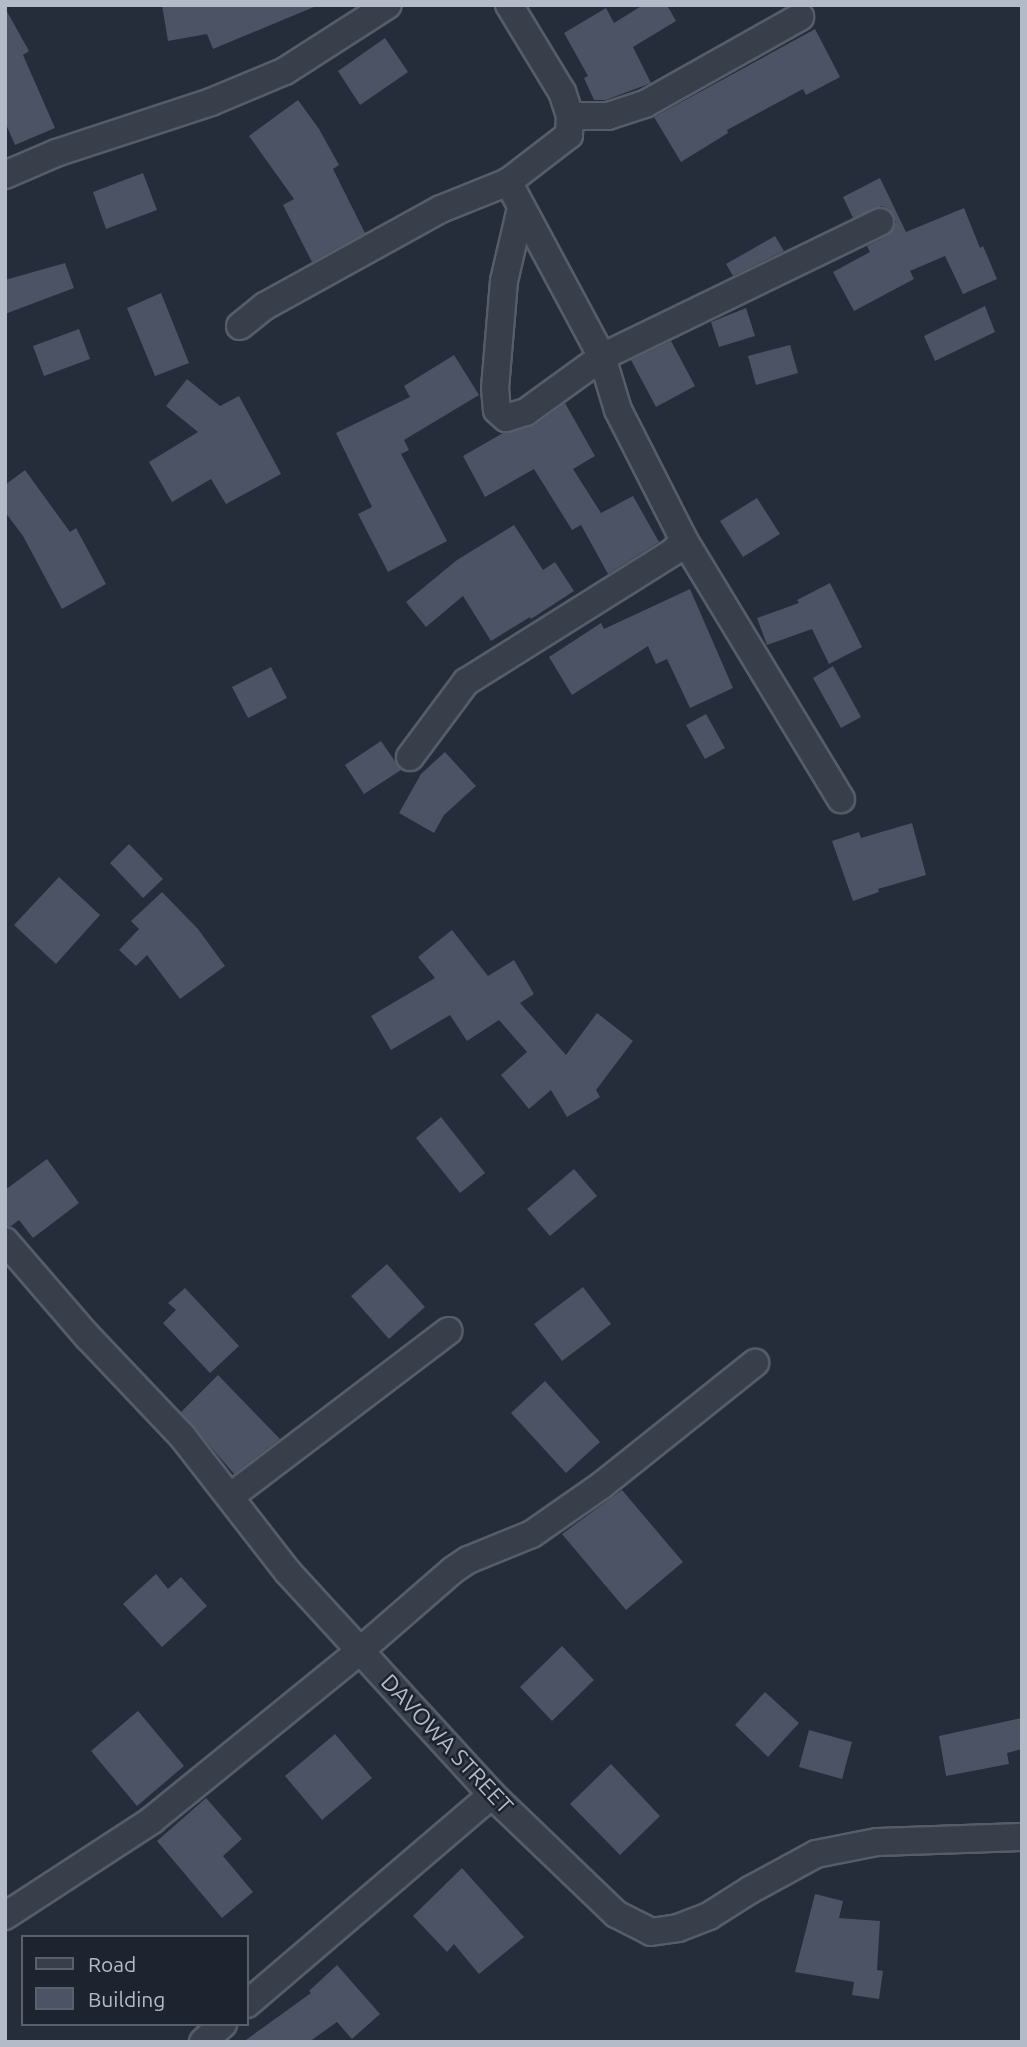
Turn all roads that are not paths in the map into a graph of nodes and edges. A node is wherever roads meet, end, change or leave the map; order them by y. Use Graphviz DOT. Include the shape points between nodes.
graph roads {
  1 [pos="388,5"];
  2 [pos="509,5"];
  3 [pos="800,17"];
  4 [pos="570,116"];
  5 [pos="5,175"];
  6 [pos="508,182"];
  7 [pos="521,208"];
  8 [pos="880,222"];
  9 [pos="240,326"];
  10 [pos="602,357"];
  11 [pos="684,540"];
  12 [pos="410,757"];
  13 [pos="841,799"];
  14 [pos="5,1241"];
  15 [pos="448,1331"];
  16 [pos="755,1363"];
  17 [pos="230,1496"];
  18 [pos="361,1650"];
  19 [pos="492,1795"];
  20 [pos="1022,1837"];
  21 [pos="5,1916"];
  22 [pos="248,2003"];
  23 [pos="221,2026"];
  24 [pos="203,2042"];
  1 -- 5 [label="street" via="285,71"];
  2 -- 4 [label="street" via="562,92"];
  3 -- 4 [label="street" via="645,104 608,116"];
  4 -- 6 [label="street" via="569,135"];
  6 -- 7 [label="street"];
  6 -- 9 [label="street" via="441,209 265,306"];
  7 -- 10 [label="street"];
  7 -- 10 [label="street" via="504,281 495,388 498,410 506,418 527,412"];
  8 -- 10 [label="street"];
  10 -- 11 [label="street" via="618,410"];
  11 -- 12 [label="street" via="673,552 466,682"];
  11 -- 13 [label="street"];
  14 -- 17 [label="street, DAVOWA STREET" via="182,1436"];
  15 -- 17 [label="street"];
  16 -- 18 [label="street" via="602,1485 532,1534 453,1570"];
  17 -- 18 [label="street, DAVOWA STREET" via="288,1572"];
  18 -- 19 [label="street, DAVOWA STREET"];
  18 -- 21 [label="street" via="152,1820"];
  19 -- 20 [label="street, DAVOWA STREET" via="616,1914 651,1932 709,1916 816,1854 877,1842"];
  19 -- 22 [label="street"];
  23 -- 24 [label="street"];
}
